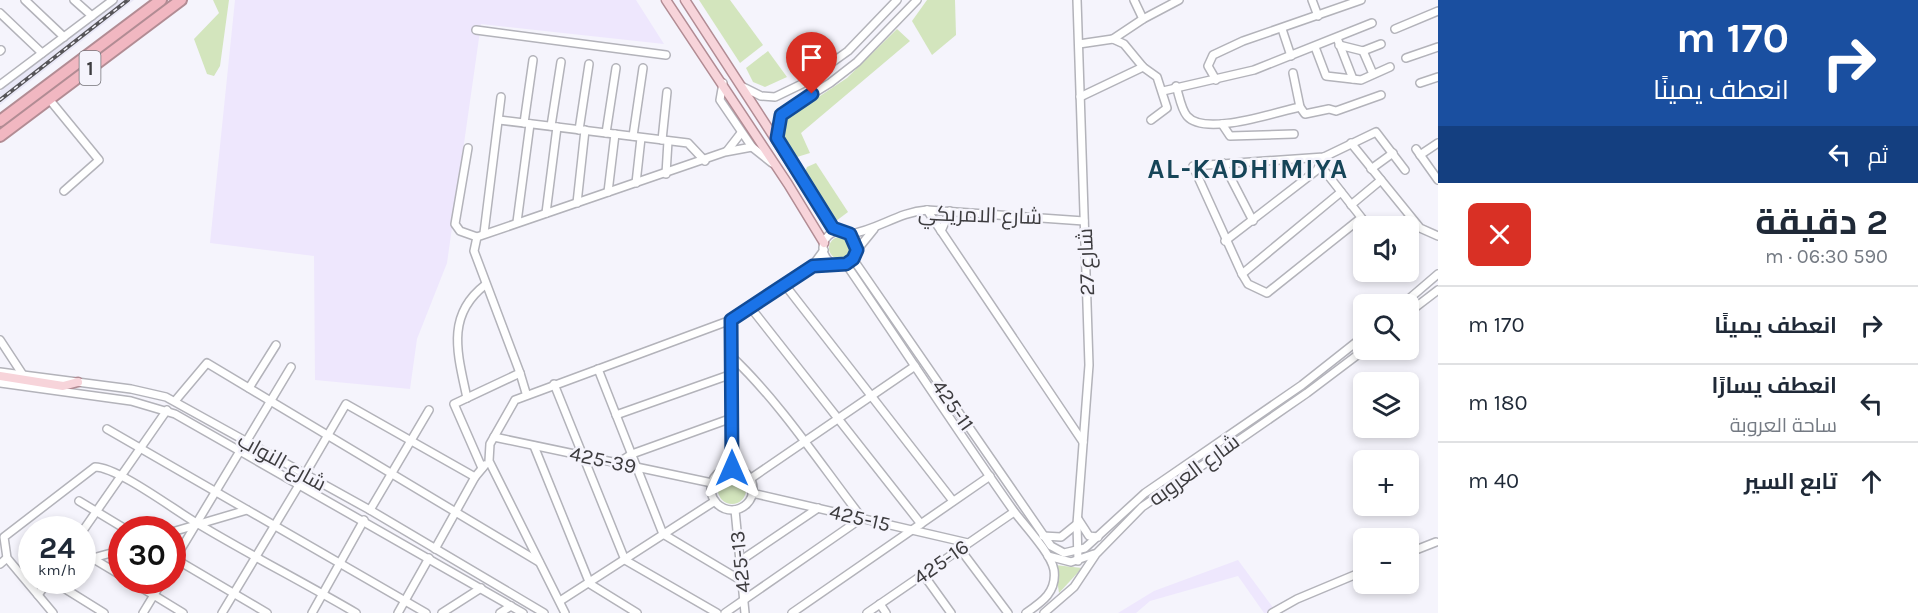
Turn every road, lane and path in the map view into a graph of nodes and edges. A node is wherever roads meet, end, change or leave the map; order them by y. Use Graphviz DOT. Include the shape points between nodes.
graph roads {
  1 [pos="25,0"];
  2 [pos="74,0"];
  3 [pos="112,0"];
  4 [pos="161,0"];
  5 [pos="181,0"];
  6 [pos="666,0"];
  7 [pos="685,0"];
  8 [pos="899,0"];
  9 [pos="917,0"];
  10 [pos="1077,0"];
  11 [pos="1134,0"];
  12 [pos="1179,0"];
  13 [pos="1312,0"];
  14 [pos="1361,0"];
  15 [pos="911,7"];
  16 [pos="1438,11"];
  17 [pos="0,13"];
  18 [pos="885,14"];
  19 [pos="92,16"];
  20 [pos="1318,16"];
  21 [pos="1143,19"];
  22 [pos="1372,23"];
  23 [pos="895,24"];
  24 [pos="1282,29"];
  25 [pos="1395,29"];
  26 [pos="476,30"];
  27 [pos="64,37"];
  28 [pos="1113,39"];
  29 [pos="1338,41"];
  30 [pos="1079,44"];
  31 [pos="1381,44"];
  32 [pos="1315,47"];
  33 [pos="1438,47"];
  34 [pos="1363,51"];
  35 [pos="42,53"];
  36 [pos="666,55"];
  37 [pos="1291,56"];
  38 [pos="1406,58"];
  39 [pos="533,60"];
  40 [pos="561,62"];
  41 [pos="588,64"];
  42 [pos="728,64"];
  43 [pos="1143,67"];
  44 [pos="1390,67"];
  45 [pos="616,68"];
  46 [pos="643,68"];
  47 [pos="1293,73"];
  48 [pos="716,74"];
  49 [pos="1373,74"];
  50 [pos="735,75"];
  51 [pos="1438,77"];
  52 [pos="1216,80"];
  53 [pos="1353,80"];
  54 [pos="2,81"];
  55 [pos="723,83"];
  56 [pos="1420,83"];
  57 [pos="1176,86"];
  58 [pos="743,87"];
  59 [pos="1164,91"];
  60 [pos="667,92"];
  61 [pos="1381,95"];
  62 [pos="501,97"];
  63 [pos="1080,97"];
  64 [pos="49,99"];
  65 [pos="1300,107"];
  66 [pos="1,120"];
  67 [pos="499,120"];
  68 [pos="1151,120"];
  69 [pos="527,123"];
  70 [pos="1222,124"];
  71 [pos="554,127"];
  72 [pos="582,130"];
  73 [pos="606,133"];
  74 [pos="741,133"];
  75 [pos="615,134"];
  76 [pos="1294,134"];
  77 [pos="0,136"];
  78 [pos="633,136"];
  79 [pos="641,138"];
  80 [pos="777,138"];
  81 [pos="665,140"];
  82 [pos="1351,143"];
  83 [pos="1438,143"];
  84 [pos="752,147"];
  85 [pos="468,148"];
  86 [pos="725,152"];
  87 [pos="1393,153"];
  88 [pos="1324,157"];
  89 [pos="791,159"];
  90 [pos="705,161"];
  91 [pos="1223,163"];
  92 [pos="1320,165"];
  93 [pos="777,167"];
  94 [pos="1371,169"];
  95 [pos="1405,170"];
  96 [pos="666,174"];
  97 [pos="802,177"];
  98 [pos="1381,180"];
  99 [pos="1438,180"];
  100 [pos="636,183"];
  101 [pos="788,184"];
  102 [pos="64,191"];
  103 [pos="608,192"];
  104 [pos="1341,192"];
  105 [pos="577,202"];
  106 [pos="1351,205"];
  107 [pos="927,210"];
  108 [pos="950,211"];
  109 [pos="546,213"];
  110 [pos="1359,216"];
  111 [pos="1084,221"];
  112 [pos="1252,221"];
  113 [pos="517,222"];
  114 [pos="1353,224"];
  115 [pos="878,225"];
  116 [pos="838,231"];
  117 [pos="941,231"];
  118 [pos="484,233"];
  119 [pos="850,234"];
  120 [pos="1438,236"];
  121 [pos="477,237"];
  122 [pos="1225,241"];
  123 [pos="824,247"];
  124 [pos="857,250"];
  125 [pos="850,261"];
  126 [pos="838,264"];
  127 [pos="813,266"];
  128 [pos="1242,274"];
  129 [pos="1438,274"];
  130 [pos="485,285"];
  131 [pos="786,285"];
  132 [pos="1438,290"];
  133 [pos="1415,294"];
  134 [pos="1419,305"];
  135 [pos="752,308"];
  136 [pos="731,320"];
  137 [pos="0,340"];
  138 [pos="276,345"];
  139 [pos="1353,345"];
  140 [pos="731,356"];
  141 [pos="1353,358"];
  142 [pos="915,366"];
  143 [pos="291,367"];
  144 [pos="598,369"];
  145 [pos="0,372"];
  146 [pos="520,373"];
  147 [pos="732,374"];
  148 [pos="23,375"];
  149 [pos="0,376"];
  150 [pos="78,382"];
  151 [pos="0,383"];
  152 [pos="554,384"];
  153 [pos="249,388"];
  154 [pos="152,393"];
  155 [pos="526,393"];
  156 [pos="871,396"];
  157 [pos="466,398"];
  158 [pos="175,401"];
  159 [pos="271,401"];
  160 [pos="149,405"];
  161 [pos="167,410"];
  162 [pos="429,410"];
  163 [pos="616,415"];
  164 [pos="732,418"];
  165 [pos="837,419"];
  166 [pos="107,429"];
  167 [pos="327,435"];
  168 [pos="494,437"];
  169 [pos="412,438"];
  170 [pos="246,442"];
  171 [pos="804,442"];
  172 [pos="1083,442"];
  173 [pos="534,446"];
  174 [pos="141,448"];
  175 [pos="240,451"];
  176 [pos="632,454"];
  177 [pos="583,456"];
  178 [pos="489,461"];
  179 [pos="618,463"];
  180 [pos="638,467"];
  181 [pos="482,468"];
  182 [pos="732,468"];
  183 [pos="391,474"];
  184 [pos="304,476"];
  185 [pos="990,476"];
  186 [pos="122,477"];
  187 [pos="474,477"];
  188 [pos="750,479"];
  189 [pos="712,483"];
  190 [pos="299,485"];
  191 [pos="216,492"];
  192 [pos="752,493"];
  193 [pos="79,501"];
  194 [pos="715,501"];
  195 [pos="953,501"];
  196 [pos="818,508"];
  197 [pos="247,510"];
  198 [pos="370,510"];
  199 [pos="456,510"];
  200 [pos="735,510"];
  201 [pos="97,512"];
  202 [pos="1014,512"];
  203 [pos="94,516"];
  204 [pos="108,518"];
  205 [pos="862,518"];
  206 [pos="364,520"];
  207 [pos="1077,521"];
  208 [pos="197,524"];
  209 [pos="921,524"];
  210 [pos="275,526"];
  211 [pos="186,528"];
  212 [pos="912,530"];
  213 [pos="663,534"];
  214 [pos="1043,536"];
  215 [pos="1096,539"];
  216 [pos="186,541"];
  217 [pos="1436,542"];
  218 [pos="968,543"];
  219 [pos="1085,548"];
  220 [pos="435,549"];
  221 [pos="960,549"];
  222 [pos="1419,549"];
  223 [pos="1054,550"];
  224 [pos="1076,552"];
  225 [pos="1098,552"];
  226 [pos="1046,554"];
  227 [pos="257,556"];
  228 [pos="7,558"];
  229 [pos="429,558"];
  230 [pos="626,560"];
  231 [pos="740,561"];
  232 [pos="1078,561"];
  233 [pos="538,562"];
  234 [pos="340,563"];
  235 [pos="0,564"];
  236 [pos="186,567"];
  237 [pos="923,574"];
  238 [pos="1353,576"];
  239 [pos="742,581"];
  240 [pos="590,584"];
  241 [pos="481,588"];
  242 [pos="323,593"];
  243 [pos="73,594"];
  244 [pos="234,594"];
  245 [pos="38,595"];
  246 [pos="154,595"];
  247 [pos="743,600"];
  248 [pos="404,601"];
  249 [pos="560,602"];
  250 [pos="880,604"];
  251 [pos="511,606"];
  252 [pos="53,613"];
  253 [pos="104,613"];
  254 [pos="143,613"];
  255 [pos="183,613"];
  256 [pos="222,613"];
  257 [pos="267,613"];
  258 [pos="312,613"];
  259 [pos="356,613"];
  260 [pos="398,613"];
  261 [pos="426,613"];
  262 [pos="442,613"];
  263 [pos="500,613"];
  264 [pos="523,613"];
  265 [pos="544,613"];
  266 [pos="565,613"];
  267 [pos="637,613"];
  268 [pos="717,613"];
  269 [pos="725,613"];
  270 [pos="745,613"];
  271 [pos="792,613"];
  272 [pos="867,613"];
  273 [pos="886,613"];
  274 [pos="951,613"];
  275 [pos="1008,613"];
  276 [pos="1026,613"];
  277 [pos="1044,613"];
  278 [pos="1272,613"];
  1 -- 27 [label="street"];
  2 -- 19 [label="street"];
  3 -- 19 [label="street"];
  4 -- 66 [label="highway, 1"];
  5 -- 64 [label="highway, 1"];
  6 -- 48 [label="main road"];
  7 -- 42 [label="main road"];
  8 -- 15 [label="street" via="903,7"];
  8 -- 18 [label="street"];
  9 -- 15 [label="street"];
  10 -- 30 [label="street, شارع 27"];
  11 -- 21 [label="street"];
  12 -- 21 [label="street"];
  13 -- 20 [label="street"];
  14 -- 20 [label="street"];
  15 -- 23 [label="street"];
  16 -- 25 [label="street"];
  17 -- 35 [label="street"];
  18 -- 23 [label="street" via="894,15"];
  18 -- 58 [label="street" via="848,51 783,94 761,96"];
  19 -- 27 [label="street"];
  20 -- 24 [label="street"];
  21 -- 28 [label="street"];
  22 -- 29 [label="street"];
  23 -- 80 [label="street" via="841,76 785,111"];
  24 -- 37 [label="street"];
  24 -- 52 [label="street" via="1213,55 1208,66"];
  26 -- 36 [label="street"];
  27 -- 35 [label="street"];
  28 -- 30 [label="street"];
  28 -- 43 [label="street" via="1124,44"];
  29 -- 32 [label="street"];
  29 -- 34 [label="street"];
  29 -- 53 [label="street"];
  30 -- 63 [label="street, شارع 27"];
  31 -- 34 [label="street"];
  32 -- 37 [label="street"];
  32 -- 53 [label="street" via="1326,76"];
  33 -- 38 [label="street"];
  34 -- 49 [label="street"];
  35 -- 54 [label="street"];
  37 -- 52 [label="street"];
  39 -- 69 [label="street"];
  40 -- 71 [label="street"];
  41 -- 72 [label="street"];
  42 -- 48 [label="main road" via="725,72"];
  42 -- 50 [label="main road"];
  43 -- 59 [label="street" via="1157,77"];
  43 -- 63 [label="street"];
  44 -- 49 [label="street"];
  45 -- 73 [label="street"];
  46 -- 78 [label="street"];
  47 -- 65 [label="street"];
  48 -- 55 [label="main road"];
  49 -- 53 [label="street"];
  50 -- 55 [label="main road" via="726,76"];
  50 -- 58 [label="main road"];
  51 -- 56 [label="street"];
  52 -- 57 [label="street"];
  55 -- 74 [label="street" via="720,100"];
  55 -- 93 [label="main road"];
  57 -- 59 [label="street"];
  57 -- 70 [label="street" via="1185,115 1203,125"];
  58 -- 80 [label="main road"];
  59 -- 68 [label="street" via="1167,108"];
  60 -- 81 [label="street"];
  61 -- 65 [label="street" via="1311,115"];
  62 -- 67 [label="street"];
  63 -- 111 [label="street, شارع 27"];
  64 -- 77 [label="highway, 1"];
  64 -- 102 [label="street" via="99,160"];
  65 -- 70 [label="street"];
  67 -- 69 [label="street"];
  67 -- 118 [label="street"];
  69 -- 71 [label="street"];
  69 -- 113 [label="street"];
  70 -- 76 [label="street" via="1230,136"];
  71 -- 72 [label="street"];
  71 -- 109 [label="street"];
  72 -- 73 [label="street"];
  72 -- 105 [label="street"];
  73 -- 75 [label="street"];
  74 -- 84 [label="street"];
  74 -- 86 [label="street"];
  75 -- 78 [label="street"];
  75 -- 103 [label="street"];
  78 -- 79 [label="street"];
  79 -- 81 [label="street"];
  79 -- 100 [label="street"];
  80 -- 89 [label="main road"];
  81 -- 90 [label="street" via="688,143"];
  81 -- 96 [label="street"];
  82 -- 87 [label="street" via="1376,132"];
  82 -- 88 [label="street"];
  82 -- 94 [label="street"];
  83 -- 99 [label="street" via="1418,152"];
  84 -- 86 [label="street"];
  84 -- 93 [label="street"];
  85 -- 121 [label="street" via="455,224 460,231"];
  86 -- 90 [label="street"];
  87 -- 94 [label="street"];
  87 -- 95 [label="street"];
  88 -- 91 [label="street"];
  88 -- 92 [label="street"];
  89 -- 93 [label="main road" via="788,169"];
  89 -- 97 [label="main road"];
  90 -- 96 [label="street"];
  91 -- 112 [label="street"];
  91 -- 122 [label="street" via="1192,168"];
  92 -- 104 [label="street"];
  92 -- 112 [label="street"];
  93 -- 101 [label="main road"];
  94 -- 98 [label="street"];
  96 -- 100 [label="street"];
  97 -- 101 [label="main road" via="793,176"];
  97 -- 116 [label="main road"];
  98 -- 106 [label="street"];
  98 -- 120 [label="street" via="1420,228"];
  100 -- 103 [label="street"];
  101 -- 123 [label="main road"];
  103 -- 105 [label="street"];
  104 -- 106 [label="street"];
  104 -- 128 [label="street"];
  105 -- 109 [label="street"];
  106 -- 110 [label="street"];
  107 -- 108 [label="street, شارع الامريكي"];
  107 -- 115 [label="street, شارع الامريكي" via="910,211"];
  107 -- 117 [label="street"];
  108 -- 111 [label="street, شارع الامريكي"];
  108 -- 117 [label="street"];
  109 -- 113 [label="street"];
  111 -- 172 [label="street, شارع 27" via="1089,365"];
  112 -- 122 [label="street"];
  113 -- 118 [label="street"];
  114 -- 128 [label="street" via="1269,292 1248,284"];
  115 -- 119 [label="street, شارع الامريكي"];
  115 -- 124 [label="street, شارع الامريكي"];
  116 -- 119 [label="street"];
  116 -- 123 [label="street" via="829,235"];
  117 -- 172 [label="street"];
  118 -- 121 [label="street"];
  119 -- 124 [label="street"];
  121 -- 130 [label="street" via="474,251"];
  122 -- 128 [label="street"];
  123 -- 126 [label="street" via="828,260"];
  123 -- 127 [label="street"];
  124 -- 125 [label="street"];
  125 -- 126 [label="street"];
  125 -- 142 [label="street, 425-11"];
  125 -- 214 [label="street, 425-11"];
  126 -- 127 [label="street"];
  127 -- 131 [label="street"];
  129 -- 133 [label="street"];
  130 -- 146 [label="street"];
  130 -- 157 [label="street" via="470,301 457,330"];
  131 -- 135 [label="street"];
  131 -- 156 [label="street"];
  132 -- 134 [label="street"];
  135 -- 136 [label="street"];
  135 -- 165 [label="street"];
  136 -- 140 [label="street"];
  136 -- 144 [label="street"];
  137 -- 148 [label="street"];
  138 -- 153 [label="street"];
  139 -- 215 [label="street, شارع العروبه" via="1302,385 1145,493"];
  140 -- 147 [label="street"];
  140 -- 171 [label="street"];
  141 -- 225 [label="street, شارع العروبه" via="1154,498"];
  142 -- 156 [label="street"];
  142 -- 185 [label="street, 425-11"];
  143 -- 159 [label="street"];
  144 -- 152 [label="street"];
  144 -- 163 [label="street"];
  145 -- 148 [label="street, شارع النواب"];
  146 -- 155 [label="street"];
  146 -- 157 [label="street"];
  147 -- 163 [label="street"];
  147 -- 164 [label="street"];
  148 -- 150 [label="street, شارع النواب"];
  149 -- 150 [label="main road" via="63,386"];
  150 -- 154 [label="street, شارع النواب"];
  151 -- 160 [label="street, شارع النواب"];
  152 -- 155 [label="street"];
  152 -- 177 [label="street"];
  153 -- 158 [label="street" via="205,363"];
  153 -- 159 [label="street"];
  154 -- 158 [label="street, شارع النواب"];
  154 -- 160 [label="street"];
  155 -- 168 [label="street" via="515,400"];
  156 -- 165 [label="street"];
  156 -- 195 [label="street"];
  157 -- 181 [label="street" via="454,404 455,409"];
  158 -- 170 [label="street, شارع النواب"];
  159 -- 167 [label="street"];
  159 -- 170 [label="street"];
  160 -- 161 [label="street, شارع النواب"];
  161 -- 174 [label="street"];
  161 -- 175 [label="street, شارع النواب"];
  162 -- 169 [label="street"];
  163 -- 176 [label="street"];
  164 -- 176 [label="street"];
  164 -- 182 [label="street"];
  165 -- 171 [label="street"];
  165 -- 209 [label="street"];
  166 -- 174 [label="street"];
  167 -- 169 [label="street" via="346,404"];
  167 -- 183 [label="street"];
  167 -- 184 [label="street"];
  168 -- 173 [label="street, 425-39"];
  168 -- 178 [label="street" via="488,450"];
  169 -- 183 [label="street"];
  169 -- 187 [label="street"];
  170 -- 184 [label="street, شارع النواب"];
  171 -- 188 [label="street"];
  171 -- 205 [label="street"];
  172 -- 207 [label="street, شارع 27"];
  173 -- 177 [label="street, 425-39"];
  173 -- 240 [label="street"];
  174 -- 186 [label="street"];
  174 -- 191 [label="street"];
  175 -- 190 [label="street, شارع النواب"];
  175 -- 191 [label="street"];
  176 -- 179 [label="street"];
  176 -- 180 [label="street"];
  177 -- 179 [label="street, 425-39"];
  177 -- 230 [label="street"];
  178 -- 181 [label="street"];
  178 -- 233 [label="street"];
  179 -- 180 [label="street, 425-39"];
  180 -- 189 [label="street, 425-39"];
  180 -- 213 [label="street"];
  181 -- 187 [label="street"];
  182 -- 188 [label="street"];
  182 -- 189 [label="street" via="720,472"];
  183 -- 198 [label="street"];
  183 -- 199 [label="street"];
  184 -- 198 [label="street, شارع النواب"];
  185 -- 195 [label="street"];
  185 -- 202 [label="street, 425-11"];
  186 -- 201 [label="street"];
  186 -- 208 [label="street"];
  186 -- 228 [label="street" via="102,467 90,469 4,537"];
  187 -- 199 [label="street"];
  188 -- 192 [label="street"];
  189 -- 194 [label="street"];
  190 -- 206 [label="street, شارع النواب"];
  190 -- 210 [label="street"];
  191 -- 197 [label="street"];
  191 -- 208 [label="street"];
  192 -- 196 [label="street, 425-15"];
  192 -- 200 [label="street" via="746,504"];
  193 -- 201 [label="street"];
  194 -- 200 [label="street" via="727,510"];
  194 -- 213 [label="street"];
  195 -- 209 [label="street"];
  196 -- 205 [label="street, 425-15"];
  196 -- 231 [label="street"];
  197 -- 208 [label="street"];
  197 -- 210 [label="street"];
  198 -- 220 [label="street, شارع النواب"];
  199 -- 220 [label="street"];
  199 -- 233 [label="street"];
  200 -- 231 [label="street, 425-13"];
  201 -- 203 [label="street"];
  201 -- 204 [label="street"];
  202 -- 218 [label="street, 425-16"];
  202 -- 226 [label="street, 425-11"];
  205 -- 212 [label="street, 425-15"];
  205 -- 247 [label="street"];
  206 -- 229 [label="street, شارع النواب"];
  206 -- 234 [label="street"];
  207 -- 214 [label="street" via="1061,537"];
  207 -- 215 [label="street"];
  207 -- 224 [label="street, شارع 27"];
  208 -- 211 [label="street"];
  208 -- 216 [label="street"];
  208 -- 227 [label="street"];
  209 -- 212 [label="street"];
  210 -- 227 [label="street"];
  210 -- 234 [label="street"];
  212 -- 218 [label="street, 425-15"];
  212 -- 271 [label="street"];
  213 -- 230 [label="street"];
  213 -- 239 [label="street"];
  214 -- 223 [label="street, 425-11"];
  215 -- 219 [label="street, شارع العروبه"];
  215 -- 225 [label="street" via="1094,547"];
  217 -- 222 [label="street"];
  218 -- 221 [label="street, 425-16"];
  219 -- 224 [label="street, شارع العروبه"];
  219 -- 225 [label="street"];
  220 -- 265 [label="street, شارع النواب"];
  221 -- 237 [label="street, 425-16"];
  221 -- 275 [label="street"];
  223 -- 224 [label="street, شارع العروبه" via="1064,554"];
  224 -- 232 [label="street, شارع 27"];
  225 -- 232 [label="street"];
  225 -- 277 [label="street, شارع العروبه" via="1074,587"];
  226 -- 232 [label="street" via="1058,560"];
  226 -- 276 [label="street, 425-11" via="1053,567 1053,588"];
  227 -- 242 [label="street"];
  227 -- 244 [label="street"];
  228 -- 235 [label="street"];
  228 -- 245 [label="street"];
  229 -- 241 [label="street, شارع النواب"];
  229 -- 248 [label="street"];
  230 -- 240 [label="street"];
  230 -- 268 [label="street"];
  231 -- 239 [label="street, 425-13"];
  233 -- 249 [label="street"];
  234 -- 242 [label="street"];
  234 -- 248 [label="street"];
  236 -- 244 [label="street"];
  237 -- 250 [label="street, 425-16"];
  237 -- 274 [label="street"];
  238 -- 278 [label="street"];
  239 -- 247 [label="street, 425-13"];
  240 -- 249 [label="street"];
  240 -- 267 [label="street"];
  241 -- 251 [label="street, شارع النواب"];
  241 -- 262 [label="street"];
  242 -- 258 [label="street"];
  242 -- 259 [label="street"];
  243 -- 253 [label="street"];
  244 -- 256 [label="street"];
  244 -- 257 [label="street"];
  245 -- 252 [label="street"];
  246 -- 254 [label="street"];
  246 -- 255 [label="street"];
  247 -- 269 [label="street"];
  247 -- 270 [label="street, 425-13"];
  248 -- 260 [label="street"];
  248 -- 261 [label="street"];
  249 -- 266 [label="street"];
  250 -- 272 [label="street, 425-16"];
  250 -- 273 [label="street"];
  251 -- 263 [label="street"];
  251 -- 264 [label="street, شارع النواب"];
}
